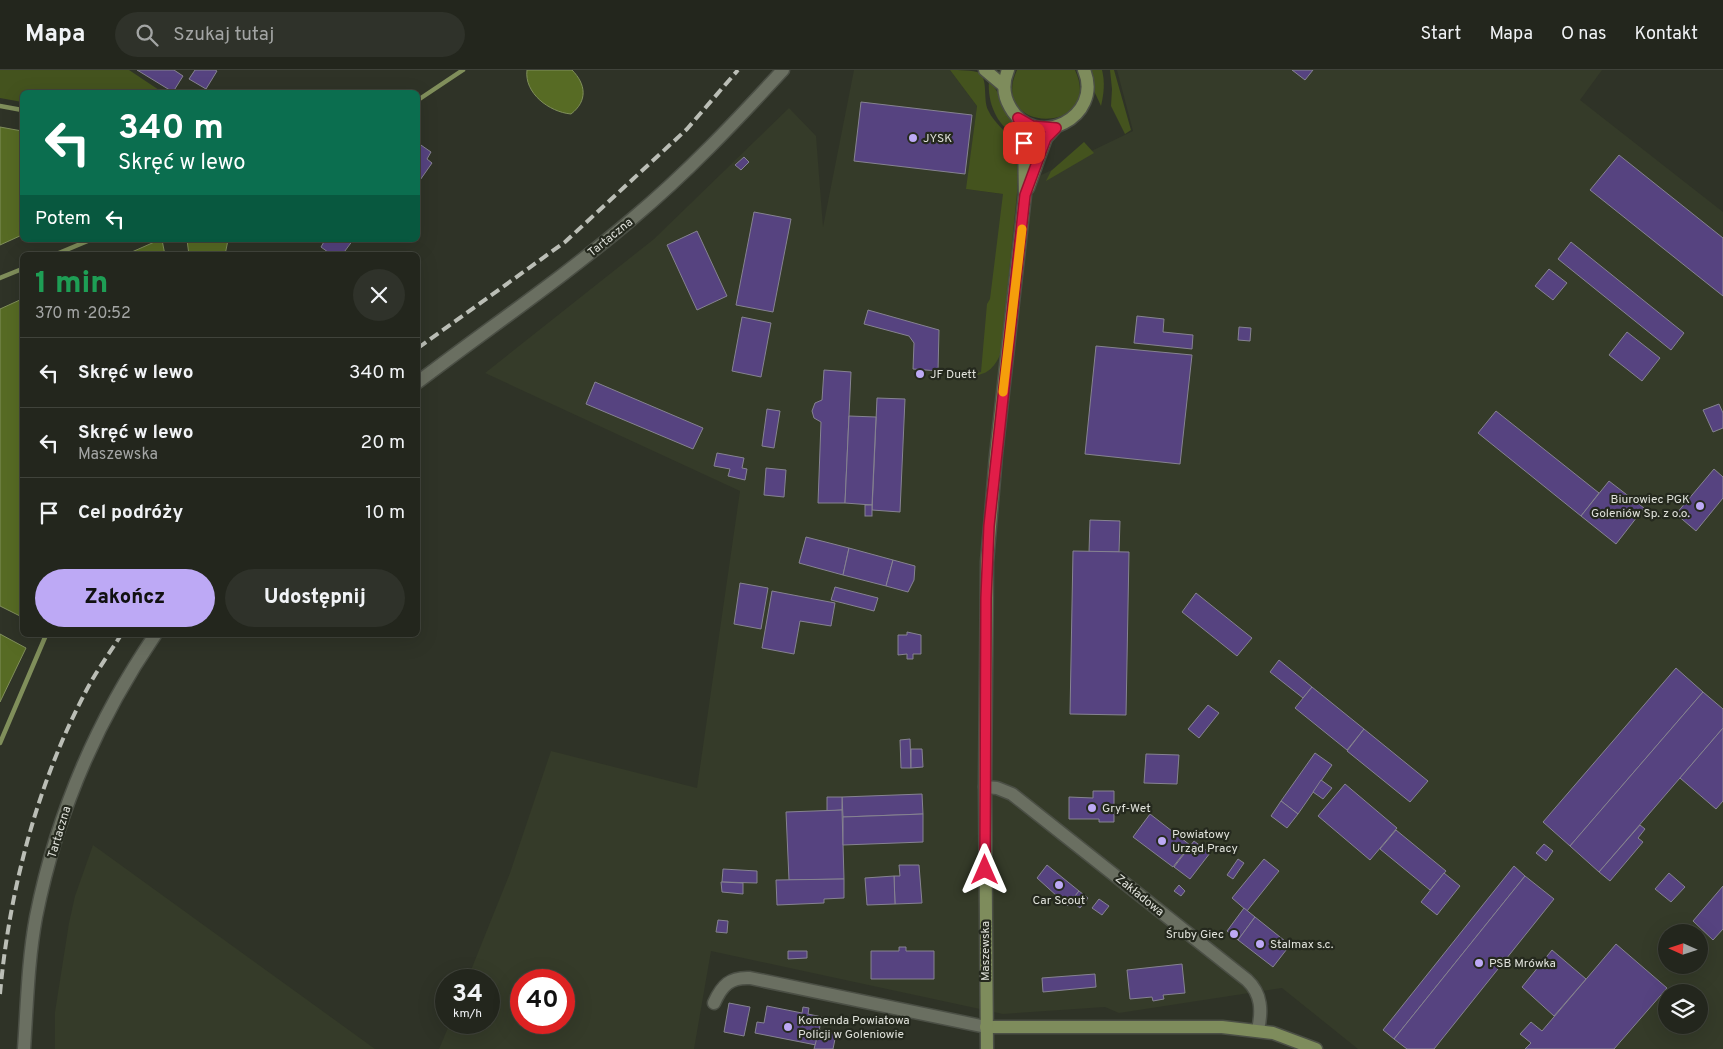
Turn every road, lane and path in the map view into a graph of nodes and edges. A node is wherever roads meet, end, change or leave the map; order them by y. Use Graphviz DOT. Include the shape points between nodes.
graph roads {
  1 [pos="784,70"];
  2 [pos="985,70"];
  3 [pos="1008,70"];
  4 [pos="1084,70"];
  5 [pos="1004,86"];
  6 [pos="1018,118"];
  7 [pos="1056,128"];
  8 [pos="1025,195"];
  9 [pos="420,381"];
  10 [pos="154,637"];
  11 [pos="985,787"];
  12 [pos="714,1003"];
  13 [pos="986,1027"];
  14 [pos="1258,1030"];
  15 [pos="24,1049"];
  16 [pos="986,1049"];
  17 [pos="1316,1049"];
  1 -- 9 [label="street, Tartaczna" via="702,157 632,219"];
  2 -- 5 [label="street"];
  3 -- 5 [label="street"];
  4 -- 7 [label="street" via="1087,82 1085,102 1074,118"];
  5 -- 6 [label="street, Maszewska" via="1008,104"];
  6 -- 7 [label="street" via="1032,126"];
  6 -- 8 [label="street, Maszewska" via="1024,140"];
  7 -- 8 [label="street, Maszewska" via="1046,138"];
  8 -- 11 [label="street, Maszewska" via="988,544"];
  10 -- 15 [label="street, Tartaczna" via="100,727 69,798 36,917"];
  11 -- 13 [label="street, Maszewska"];
  11 -- 14 [label="street, Zakładowa" via="1007,790 1036,811 1247,980 1258,995"];
  12 -- 13 [label="street" via="720,989 729,981 750,978"];
  13 -- 14 [label="street" via="1222,1027"];
  13 -- 16 [label="street, Maszewska"];
  14 -- 17 [label="street"];
}
